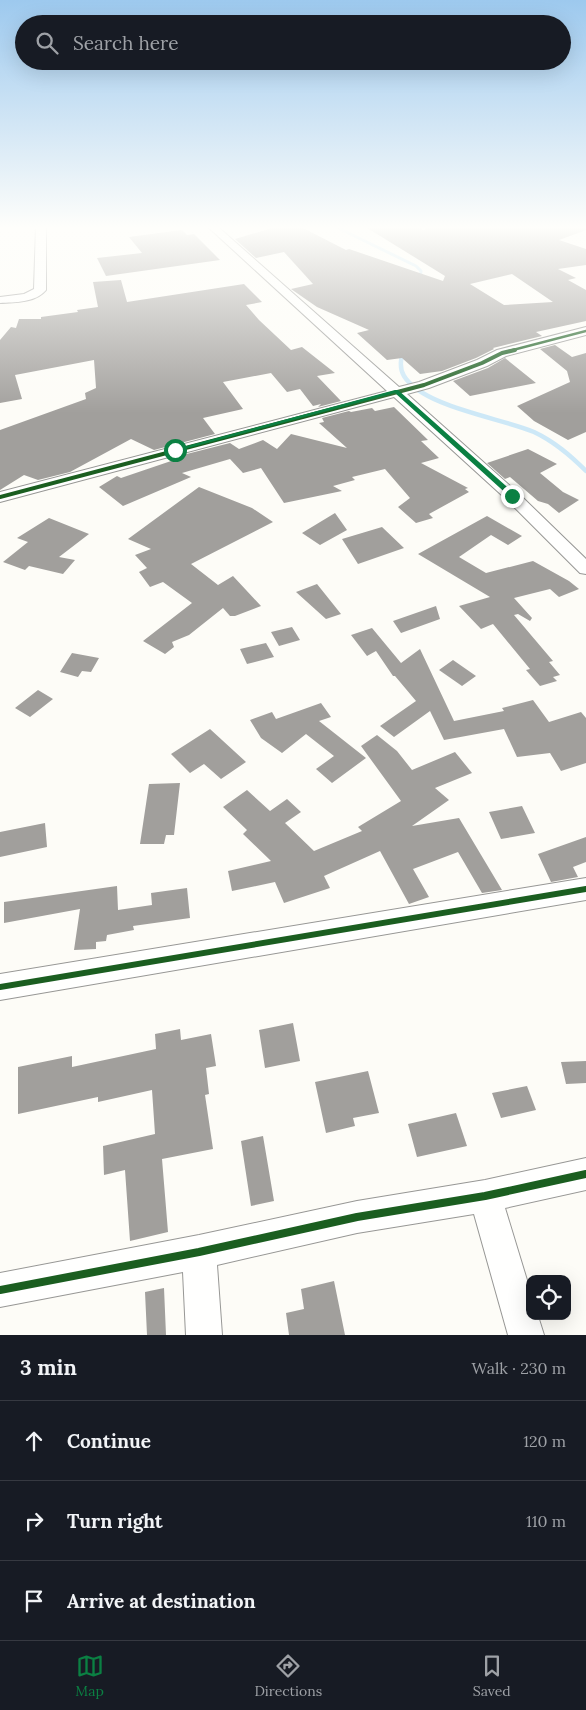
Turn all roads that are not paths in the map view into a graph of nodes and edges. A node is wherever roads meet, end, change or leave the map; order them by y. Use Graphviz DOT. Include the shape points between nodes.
graph roads {
  1 [pos="40,288"];
  2 [pos="283,288"];
  3 [pos="0,300"];
  4 [pos="586,331"];
  5 [pos="401,391"];
  6 [pos="0,497"];
  7 [pos="586,569"];
  8 [pos="586,890"];
  9 [pos="0,988"];
  10 [pos="586,1174"];
  11 [pos="485,1196"];
  12 [pos="200,1252"];
  13 [pos="0,1290"];
  14 [pos="204,1335"];
  15 [pos="526,1335"];
  1 -- 3 [label="street" via="31,295"];
  2 -- 5 [label="street"];
  4 -- 5 [label="street" via="502,353"];
  5 -- 6 [label="street"];
  5 -- 7 [label="street"];
  8 -- 9 [label="street"];
  10 -- 11 [label="street"];
  11 -- 12 [label="street" via="358,1217"];
  11 -- 15 [label="street"];
  12 -- 13 [label="street"];
  12 -- 14 [label="street"];
}
